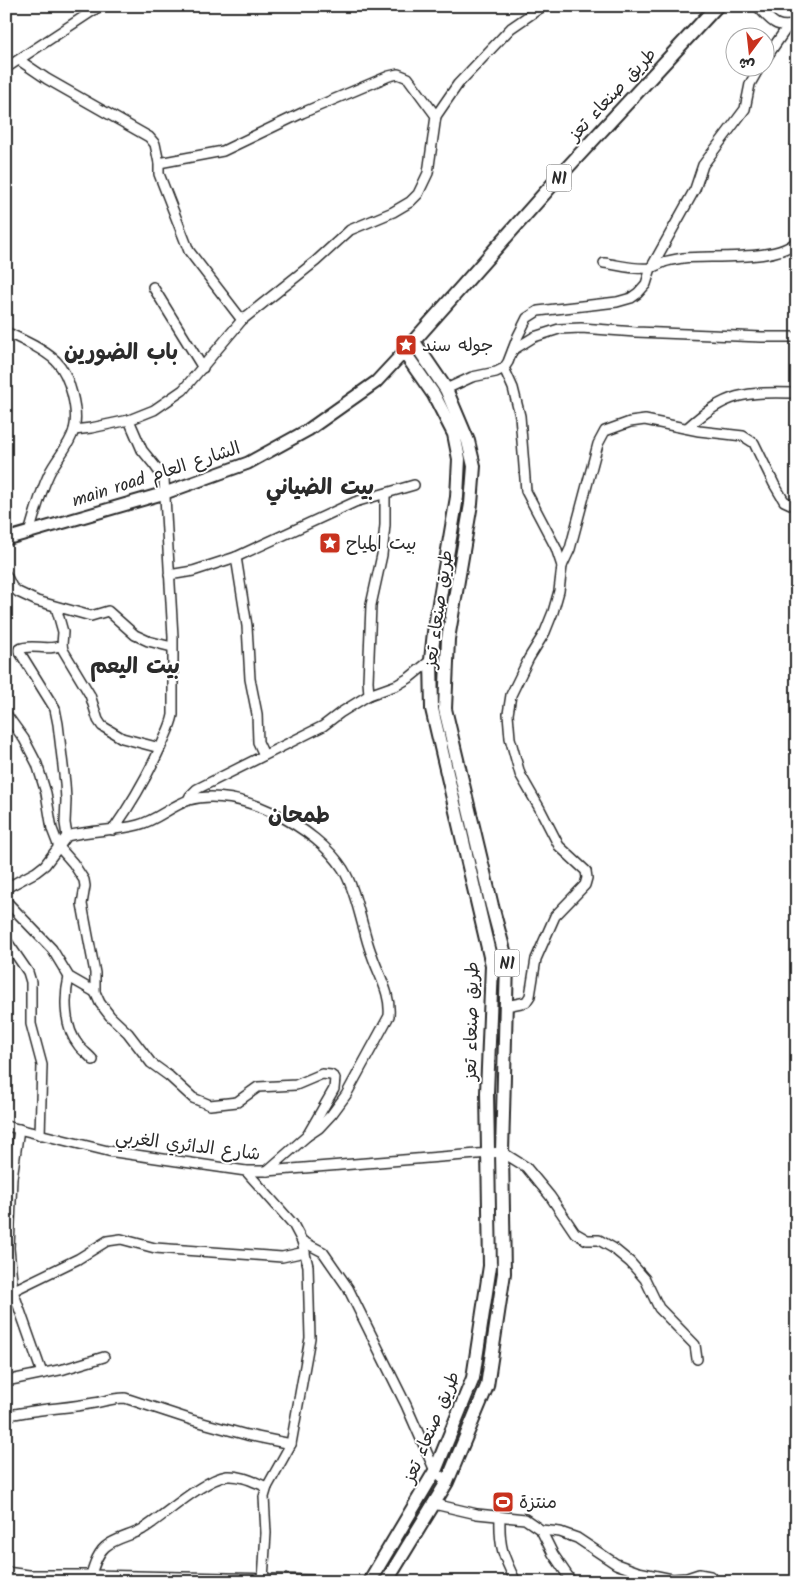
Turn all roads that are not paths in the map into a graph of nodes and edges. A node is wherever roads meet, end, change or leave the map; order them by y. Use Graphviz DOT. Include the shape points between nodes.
graph roads {
  1 [pos="100,6"];
  2 [pos="543,6"];
  3 [pos="717,6"];
  4 [pos="757,6"];
  5 [pos="792,25"];
  6 [pos="776,45"];
  7 [pos="19,60"];
  8 [pos="6,68"];
  9 [pos="753,78"];
  10 [pos="436,116"];
  11 [pos="159,163"];
  12 [pos="797,240"];
  13 [pos="604,263"];
  14 [pos="651,268"];
  15 [pos="153,287"];
  16 [pos="242,320"];
  17 [pos="6,332"];
  18 [pos="797,337"];
  19 [pos="414,342"];
  20 [pos="513,350"];
  21 [pos="404,352"];
  22 [pos="203,368"];
  23 [pos="504,368"];
  24 [pos="446,389"];
  25 [pos="797,393"];
  26 [pos="129,420"];
  27 [pos="686,428"];
  28 [pos="74,430"];
  29 [pos="414,485"];
  30 [pos="165,493"];
  31 [pos="385,495"];
  32 [pos="797,507"];
  33 [pos="29,532"];
  34 [pos="6,539"];
  35 [pos="236,557"];
  36 [pos="562,566"];
  37 [pos="6,575"];
  38 [pos="169,575"];
  39 [pos="56,607"];
  40 [pos="62,644"];
  41 [pos="172,647"];
  42 [pos="431,660"];
  43 [pos="446,662"];
  44 [pos="369,695"];
  45 [pos="6,714"];
  46 [pos="160,748"];
  47 [pos="264,755"];
  48 [pos="188,800"];
  49 [pos="113,830"];
  50 [pos="67,836"];
  51 [pos="59,847"];
  52 [pos="6,888"];
  53 [pos="6,901"];
  54 [pos="6,940"];
  55 [pos="69,977"];
  56 [pos="95,992"];
  57 [pos="506,1006"];
  58 [pos="93,1060"];
  59 [pos="6,1126"];
  60 [pos="19,1129"];
  61 [pos="40,1135"];
  62 [pos="307,1136"];
  63 [pos="502,1152"];
  64 [pos="488,1153"];
  65 [pos="246,1171"];
  66 [pos="267,1171"];
  67 [pos="9,1177"];
  68 [pos="302,1241"];
  69 [pos="7,1248"];
  70 [pos="305,1252"];
  71 [pos="10,1293"];
  72 [pos="104,1357"];
  73 [pos="697,1359"];
  74 [pos="42,1373"];
  75 [pos="6,1381"];
  76 [pos="6,1416"];
  77 [pos="291,1444"];
  78 [pos="435,1471"];
  79 [pos="447,1482"];
  80 [pos="268,1487"];
  81 [pos="434,1504"];
  82 [pos="500,1517"];
  83 [pos="542,1530"];
  84 [pos="6,1572"];
  85 [pos="90,1578"];
  86 [pos="29,1579"];
  87 [pos="263,1579"];
  88 [pos="329,1582"];
  89 [pos="369,1582"];
  90 [pos="386,1582"];
  91 [pos="516,1582"];
  92 [pos="572,1582"];
  93 [pos="717,1582"];
  1 -- 7 [label="street"];
  2 -- 10 [label="street" via="511,28 458,84"];
  3 -- 19 [label="highway, طريق صنعاء تعز / N1" via="567,168"];
  4 -- 5 [label="street" via="776,25"];
  5 -- 6 [label="street"];
  7 -- 8 [label="street"];
  7 -- 11 [label="street" via="46,79 149,137 155,144"];
  9 -- 14 [label="street" via="745,109 703,165 695,190"];
  10 -- 11 [label="street" via="408,78 398,74 302,113 224,151"];
  10 -- 16 [label="street" via="428,173 418,194 393,212 350,230"];
  11 -- 16 [label="street" via="159,174 189,251"];
  12 -- 14 [label="street" via="782,251 682,258"];
  13 -- 14 [label="street"];
  14 -- 20 [label="street" via="646,284 631,298 538,311 527,318"];
  15 -- 22 [label="street"];
  16 -- 22 [label="street"];
  17 -- 28 [label="street" via="57,362 73,396"];
  18 -- 20 [label="street" via="559,329 534,337"];
  19 -- 21 [label="highway, طريق صنعاء تعز / N1"];
  19 -- 24 [label="highway, طريق صنعاء تعز / N1"];
  20 -- 23 [label="street"];
  21 -- 30 [label="main road, main road الشارع العام" via="376,382 308,430 248,463"];
  21 -- 42 [label="highway, طريق صنعاء تعز / N1" via="434,395 454,434 459,459 457,497"];
  22 -- 26 [label="street" via="183,390 154,410"];
  23 -- 24 [label="street"];
  23 -- 36 [label="street" via="520,416 526,491"];
  24 -- 43 [label="highway, طريق صنعاء تعز / N1" via="468,441 474,466"];
  25 -- 27 [label="street" via="752,392 733,396"];
  26 -- 28 [label="street"];
  26 -- 30 [label="street" via="142,450 164,479"];
  27 -- 32 [label="street" via="743,436 754,443 784,501"];
  27 -- 36 [label="street" via="644,420 605,431 598,444 570,550"];
  28 -- 33 [label="street" via="49,473"];
  29 -- 31 [label="street"];
  30 -- 33 [label="main road, main road الشارع العام"];
  30 -- 38 [label="street"];
  31 -- 35 [label="street" via="355,502"];
  31 -- 44 [label="street" via="382,555 372,605"];
  33 -- 34 [label="main road, main road الشارع العام"];
  35 -- 38 [label="street"];
  35 -- 47 [label="street" via="247,626 258,742"];
  36 -- 57 [label="street" via="553,612 511,695 508,714 520,774 558,846 586,871 587,878 555,916 536,959 530,996 526,1002"];
  37 -- 39 [label="street" via="18,592"];
  38 -- 41 [label="street"];
  39 -- 40 [label="street" via="63,632"];
  39 -- 41 [label="street" via="91,616 108,611 135,635"];
  40 -- 46 [label="street" via="90,695 102,726 122,738"];
  40 -- 50 [label="street" via="44,648 23,647 19,651 55,709 65,783"];
  41 -- 46 [label="street" via="173,715"];
  42 -- 43 [label="highway"];
  42 -- 44 [label="street" via="410,678"];
  42 -- 64 [label="highway, طريق صنعاء تعز / N1" via="432,709 492,965"];
  43 -- 57 [label="highway, طريق صنعاء تعز / N1" via="445,709 507,962"];
  44 -- 47 [label="street" via="323,726"];
  45 -- 51 [label="street" via="37,764"];
  46 -- 49 [label="street" via="134,801"];
  47 -- 48 [label="street" via="197,789"];
  48 -- 49 [label="street" via="154,819"];
  48 -- 62 [label="street" via="236,799 265,808 315,838 330,852 351,884 372,957 390,1003 389,1016 346,1094 319,1128"];
  49 -- 50 [label="street"];
  50 -- 51 [label="street"];
  51 -- 52 [label="street" via="36,872"];
  51 -- 56 [label="street" via="84,880 83,912"];
  53 -- 55 [label="street" via="52,949"];
  54 -- 61 [label="street" via="28,972 31,982 31,1024 42,1075"];
  55 -- 56 [label="street"];
  55 -- 58 [label="street" via="66,995 68,1020 77,1044"];
  56 -- 62 [label="street" via="110,1016 151,1063 201,1103 237,1102 258,1087 289,1086 322,1074 331,1075 335,1078 334,1089"];
  57 -- 63 [label="highway, طريق صنعاء تعز / N1"];
  59 -- 60 [label="street, شارع الدائري الغربي"];
  60 -- 61 [label="street, شارع الدائري الغربي"];
  60 -- 67 [label="street"];
  61 -- 65 [label="street, شارع الدائري الغربي" via="108,1152"];
  62 -- 66 [label="street"];
  63 -- 64 [label="street, شارع الدائري الغربي"];
  63 -- 73 [label="street" via="526,1167 575,1233 587,1240 599,1240 630,1262 645,1279 659,1308 695,1345"];
  63 -- 79 [label="highway, طريق صنعاء تعز / N1" via="504,1273 487,1386"];
  64 -- 66 [label="street, شارع الدائري الغربي"];
  64 -- 78 [label="highway, طريق صنعاء تعز / N1" via="490,1266 473,1378"];
  65 -- 66 [label="street, شارع الدائري الغربي"];
  65 -- 68 [label="street" via="293,1224"];
  67 -- 69 [label="street"];
  68 -- 70 [label="street"];
  68 -- 78 [label="street" via="323,1252 348,1288"];
  69 -- 71 [label="street"];
  70 -- 71 [label="street" via="282,1257 155,1248 121,1239 107,1241"];
  70 -- 77 [label="street" via="310,1338"];
  71 -- 74 [label="street"];
  72 -- 74 [label="street" via="64,1370"];
  74 -- 75 [label="street"];
  76 -- 77 [label="street" via="125,1398 192,1420"];
  77 -- 80 [label="street"];
  78 -- 79 [label="street"];
  78 -- 89 [label="highway, طريق صنعاء تعز / N1"];
  79 -- 81 [label="highway, طريق صنعاء تعز / N1"];
  80 -- 85 [label="street" via="242,1476 226,1476 204,1486 143,1529 105,1547"];
  80 -- 87 [label="street" via="264,1497"];
  81 -- 82 [label="street"];
  81 -- 90 [label="highway, طريق صنعاء تعز / N1"];
  82 -- 83 [label="street" via="525,1520"];
  82 -- 91 [label="street" via="502,1554"];
  83 -- 92 [label="street"];
  83 -- 93 [label="street" via="577,1538 616,1564 638,1572 672,1579 699,1574 710,1576"];
  84 -- 86 [label="street"];
  85 -- 86 [label="street"];
  85 -- 87 [label="street"];
  87 -- 88 [label="street"];
}
